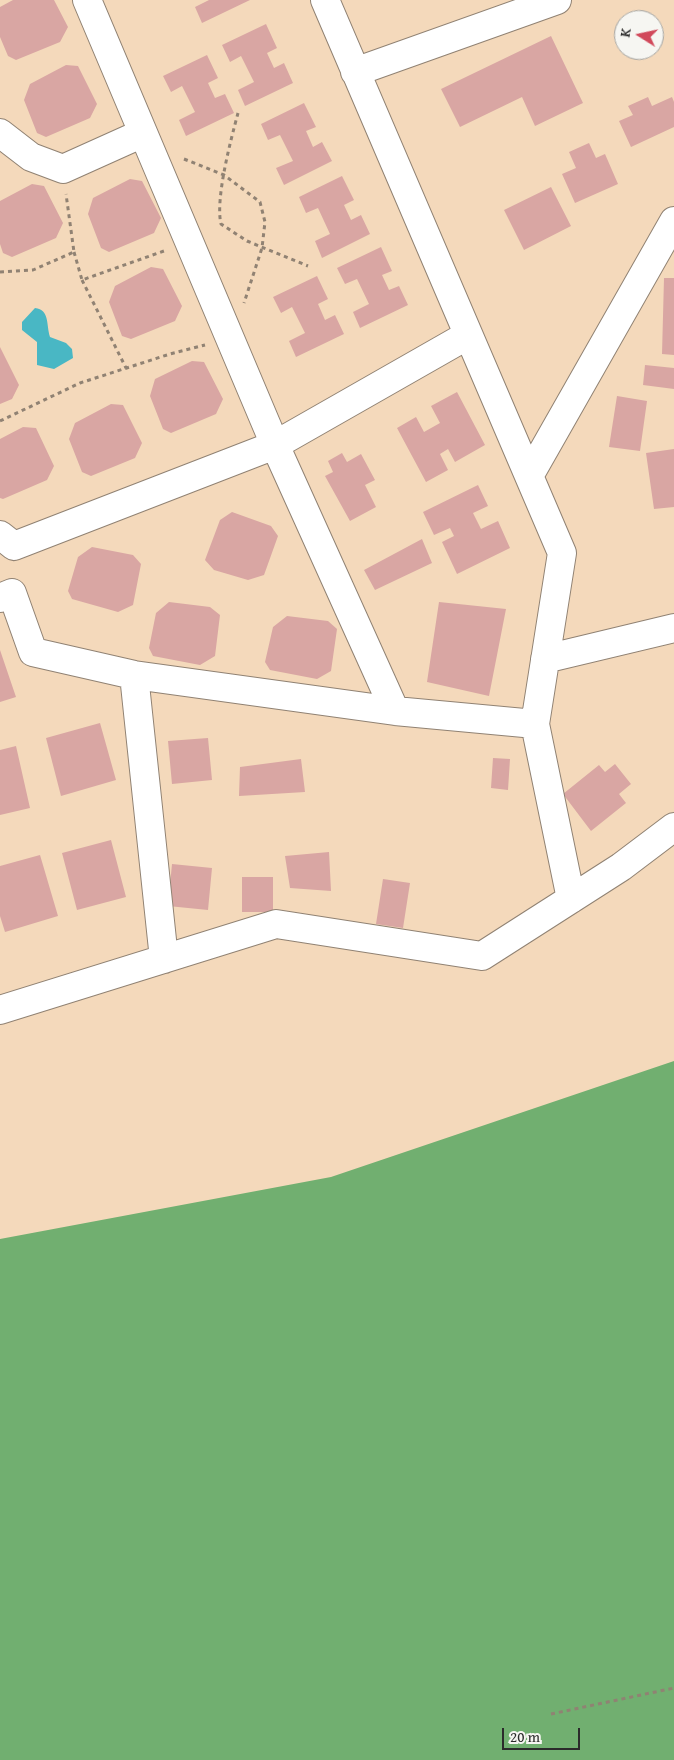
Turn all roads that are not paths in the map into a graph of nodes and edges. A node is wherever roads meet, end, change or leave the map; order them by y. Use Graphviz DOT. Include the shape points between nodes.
graph roads {
  1 [pos="87,0"];
  2 [pos="325,0"];
  3 [pos="558,0"];
  4 [pos="355,72"];
  5 [pos="0,132"];
  6 [pos="147,143"];
  7 [pos="674,221"];
  8 [pos="468,335"];
  9 [pos="275,445"];
  10 [pos="529,476"];
  11 [pos="0,535"];
  12 [pos="0,598"];
  13 [pos="674,628"];
  14 [pos="545,659"];
  15 [pos="134,675"];
  16 [pos="395,711"];
  17 [pos="535,724"];
  18 [pos="674,827"];
  19 [pos="571,899"];
  20 [pos="164,959"];
  21 [pos="0,1010"];
  1 -- 6 [label="street"];
  2 -- 4 [label="street"];
  3 -- 4 [label="street"];
  4 -- 8 [label="street"];
  5 -- 6 [label="street" via="31,157 63,169"];
  6 -- 9 [label="street"];
  7 -- 10 [label="street"];
  8 -- 9 [label="street"];
  8 -- 10 [label="street"];
  9 -- 11 [label="street" via="14,546"];
  9 -- 16 [label="street"];
  10 -- 14 [label="street" via="562,553"];
  12 -- 15 [label="street" via="12,593 33,652"];
  13 -- 14 [label="street"];
  14 -- 17 [label="street"];
  15 -- 16 [label="street"];
  15 -- 20 [label="street"];
  16 -- 17 [label="street"];
  17 -- 19 [label="street"];
  18 -- 19 [label="street" via="620,868"];
  19 -- 20 [label="street" via="482,956 276,924"];
  20 -- 21 [label="street"];
}
